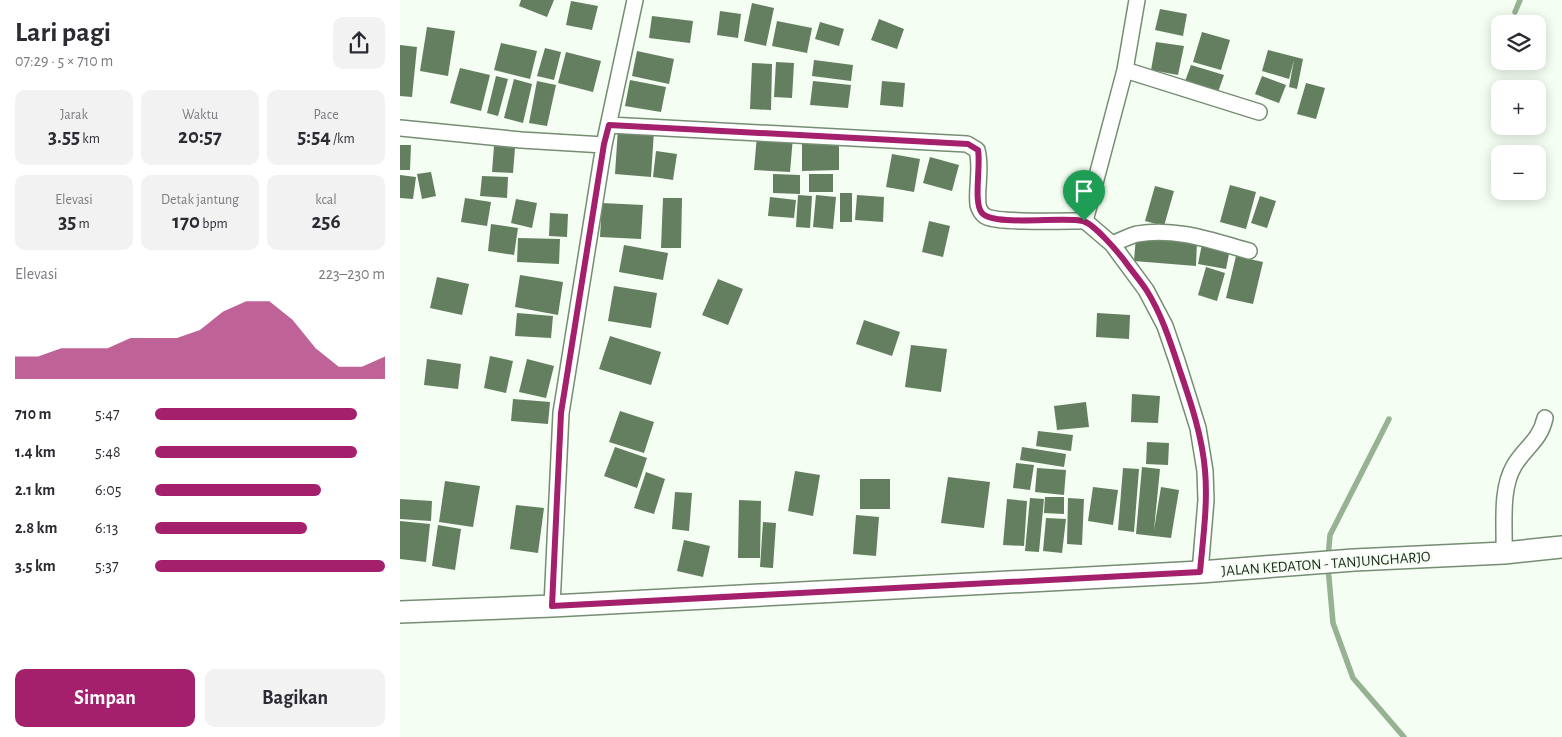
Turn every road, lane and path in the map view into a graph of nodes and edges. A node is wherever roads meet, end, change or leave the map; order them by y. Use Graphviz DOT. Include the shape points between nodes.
graph roads {
  1 [pos="635,0"];
  2 [pos="1137,0"];
  3 [pos="1125,70"];
  4 [pos="1259,112"];
  5 [pos="609,125"];
  6 [pos="400,128"];
  7 [pos="604,144"];
  8 [pos="1084,221"];
  9 [pos="1112,244"];
  10 [pos="1249,251"];
  11 [pos="1545,418"];
  12 [pos="1562,546"];
  13 [pos="1504,553"];
  14 [pos="1200,572"];
  15 [pos="552,606"];
  16 [pos="400,612"];
  1 -- 5 [label="street"];
  2 -- 3 [label="street"];
  3 -- 4 [label="street"];
  3 -- 8 [label="street"];
  5 -- 7 [label="street"];
  5 -- 8 [label="street" via="968,144 978,150 978,205 986,217"];
  6 -- 7 [label="street" via="521,140"];
  7 -- 15 [label="street" via="561,413"];
  8 -- 9 [label="street"];
  9 -- 10 [label="street" via="1135,234 1171,233"];
  9 -- 14 [label="street" via="1146,290 1161,319 1198,428 1206,500"];
  11 -- 13 [label="street" via="1536,440 1520,458 1510,477"];
  12 -- 13 [label="street, JALAN KEDATON - TANJUNGHARJO"];
  13 -- 14 [label="street, JALAN KEDATON - TANJUNGHARJO"];
  14 -- 15 [label="street, JALAN KEDATON - TANJUNGHARJO"];
  15 -- 16 [label="street, JALAN KEDATON - TANJUNGHARJO"];
}
